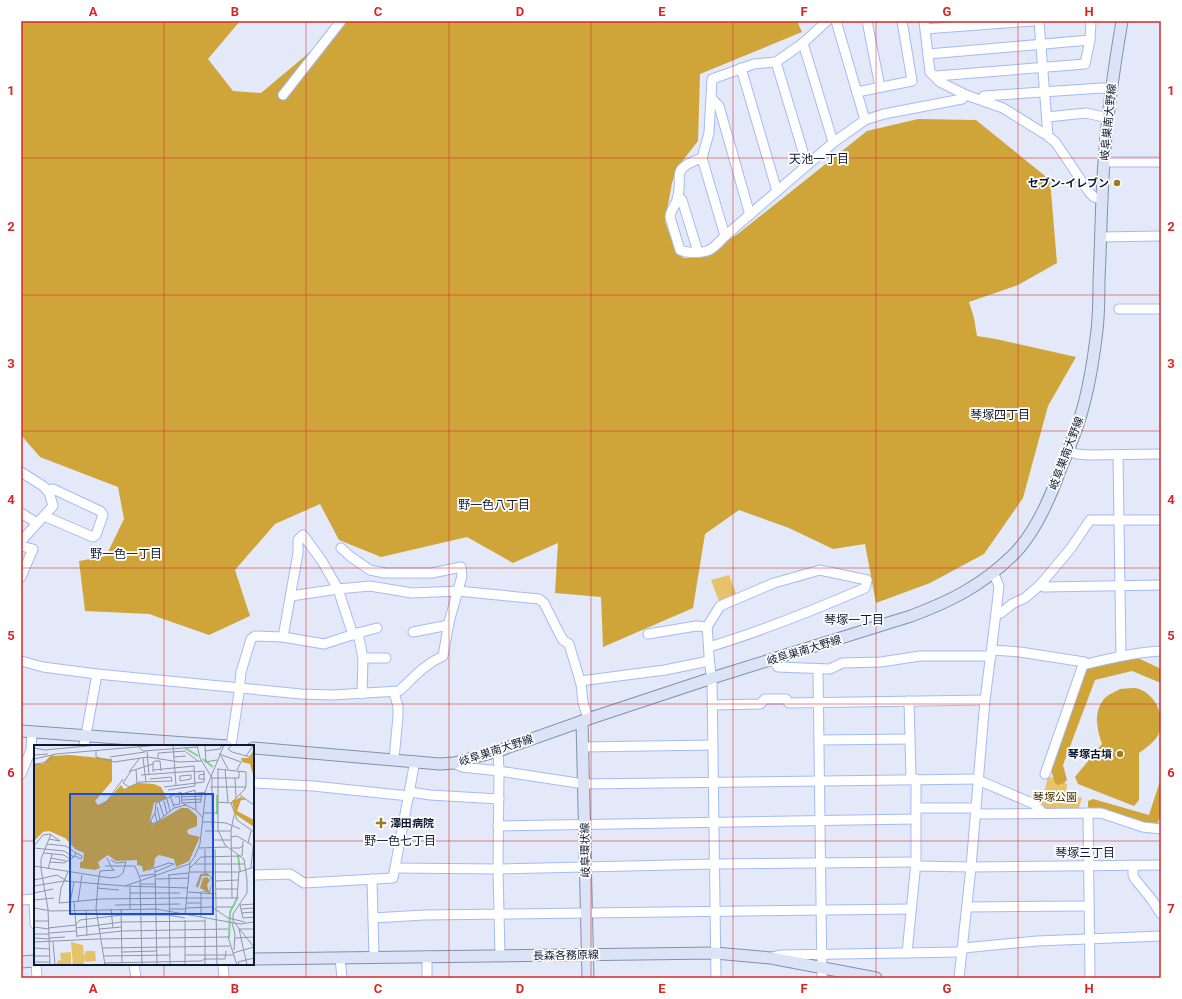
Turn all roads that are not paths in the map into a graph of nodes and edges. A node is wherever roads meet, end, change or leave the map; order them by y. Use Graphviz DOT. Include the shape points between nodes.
graph roads {
  1 [pos="342,21"];
  2 [pos="827,21"];
  3 [pos="836,21"];
  4 [pos="902,21"];
  5 [pos="1032,21"];
  6 [pos="1039,21"];
  7 [pos="1091,21"];
  8 [pos="1122,21"];
  9 [pos="870,22"];
  10 [pos="927,25"];
  11 [pos="1090,40"];
  12 [pos="803,43"];
  13 [pos="1041,45"];
  14 [pos="928,54"];
  15 [pos="776,62"];
  16 [pos="1043,67"];
  17 [pos="741,68"];
  18 [pos="936,76"];
  19 [pos="880,87"];
  20 [pos="1111,89"];
  21 [pos="857,92"];
  22 [pos="1045,92"];
  23 [pos="283,95"];
  24 [pos="966,95"];
  25 [pos="712,99"];
  26 [pos="984,101"];
  27 [pos="1047,117"];
  28 [pos="1108,118"];
  29 [pos="865,120"];
  30 [pos="1048,136"];
  31 [pos="833,142"];
  32 [pos="702,158"];
  33 [pos="1104,162"];
  34 [pos="1161,162"];
  35 [pos="807,165"];
  36 [pos="777,191"];
  37 [pos="678,196"];
  38 [pos="1103,200"];
  39 [pos="750,215"];
  40 [pos="725,236"];
  41 [pos="1161,236"];
  42 [pos="1101,237"];
  43 [pos="698,252"];
  44 [pos="1161,308"];
  45 [pos="1119,309"];
  46 [pos="1068,451"];
  47 [pos="1161,454"];
  48 [pos="1118,455"];
  49 [pos="21,472"];
  50 [pos="47,490"];
  51 [pos="21,513"];
  52 [pos="41,520"];
  53 [pos="1118,520"];
  54 [pos="1161,520"];
  55 [pos="21,541"];
  56 [pos="21,546"];
  57 [pos="341,548"];
  58 [pos="372,571"];
  59 [pos="993,572"];
  60 [pos="21,577"];
  61 [pos="1040,585"];
  62 [pos="1120,585"];
  63 [pos="1161,585"];
  64 [pos="372,586"];
  65 [pos="338,589"];
  66 [pos="458,591"];
  67 [pos="291,596"];
  68 [pos="996,613"];
  69 [pos="448,624"];
  70 [pos="707,627"];
  71 [pos="377,628"];
  72 [pos="413,632"];
  73 [pos="356,634"];
  74 [pos="648,634"];
  75 [pos="283,637"];
  76 [pos="709,647"];
  77 [pos="1161,651"];
  78 [pos="991,653"];
  79 [pos="1120,656"];
  80 [pos="363,658"];
  81 [pos="386,658"];
  82 [pos="773,660"];
  83 [pos="21,661"];
  84 [pos="709,661"];
  85 [pos="1084,662"];
  86 [pos="818,669"];
  87 [pos="96,674"];
  88 [pos="712,678"];
  89 [pos="580,680"];
  90 [pos="239,688"];
  91 [pos="394,693"];
  92 [pos="362,694"];
  93 [pos="985,700"];
  94 [pos="909,701"];
  95 [pos="818,702"];
  96 [pos="712,705"];
  97 [pos="585,720"];
  98 [pos="26,731"];
  99 [pos="910,739"];
  100 [pos="819,740"];
  101 [pos="84,741"];
  102 [pos="198,745"];
  103 [pos="231,745"];
  104 [pos="713,745"];
  105 [pos="583,747"];
  106 [pos="254,748"];
  107 [pos="498,751"];
  108 [pos="394,760"];
  109 [pos="415,761"];
  110 [pos="454,763"];
  111 [pos="499,771"];
  112 [pos="21,774"];
  113 [pos="1045,774"];
  114 [pos="913,779"];
  115 [pos="978,780"];
  116 [pos="820,781"];
  117 [pos="714,782"];
  118 [pos="254,783"];
  119 [pos="584,784"];
  120 [pos="409,794"];
  121 [pos="499,799"];
  122 [pos="916,808"];
  123 [pos="976,811"];
  124 [pos="1043,813"];
  125 [pos="1088,813"];
  126 [pos="916,819"];
  127 [pos="820,821"];
  128 [pos="714,823"];
  129 [pos="585,825"];
  130 [pos="498,826"];
  131 [pos="1161,829"];
  132 [pos="821,863"];
  133 [pos="715,864"];
  134 [pos="916,864"];
  135 [pos="1133,865"];
  136 [pos="1161,865"];
  137 [pos="586,866"];
  138 [pos="1088,866"];
  139 [pos="971,867"];
  140 [pos="395,868"];
  141 [pos="498,869"];
  142 [pos="254,874"];
  143 [pos="372,879"];
  144 [pos="34,899"];
  145 [pos="21,900"];
  146 [pos="1089,906"];
  147 [pos="967,907"];
  148 [pos="911,910"];
  149 [pos="821,911"];
  150 [pos="715,912"];
  151 [pos="586,913"];
  152 [pos="1161,914"];
  153 [pos="499,915"];
  154 [pos="373,918"];
  155 [pos="1161,936"];
  156 [pos="1090,938"];
  157 [pos="963,950"];
  158 [pos="715,953"];
  159 [pos="907,953"];
  160 [pos="587,954"];
  161 [pos="822,954"];
  162 [pos="427,956"];
  163 [pos="500,956"];
  164 [pos="374,957"];
  165 [pos="340,958"];
  166 [pos="771,958"];
  167 [pos="254,959"];
  168 [pos="34,961"];
  169 [pos="21,962"];
  170 [pos="36,965"];
  171 [pos="134,965"];
  172 [pos="223,965"];
  173 [pos="822,973"];
  174 [pos="38,978"];
  175 [pos="136,978"];
  176 [pos="224,978"];
  177 [pos="342,978"];
  178 [pos="427,978"];
  179 [pos="588,978"];
  180 [pos="716,978"];
  181 [pos="876,978"];
  182 [pos="959,978"];
  183 [pos="1090,978"];
  1 -- 23 [label="street"];
  2 -- 12 [label="street"];
  3 -- 21 [label="street"];
  4 -- 19 [label="street" via="912,80"];
  5 -- 10 [label="street"];
  6 -- 13 [label="street"];
  7 -- 11 [label="street"];
  8 -- 20 [label="main road, 岐阜巣南大野線"];
  9 -- 19 [label="street"];
  10 -- 14 [label="street"];
  11 -- 13 [label="street"];
  11 -- 16 [label="street" via="1086,64"];
  12 -- 15 [label="street"];
  12 -- 31 [label="street"];
  13 -- 14 [label="street"];
  13 -- 16 [label="street"];
  14 -- 18 [label="street" via="930,72"];
  15 -- 17 [label="street"];
  15 -- 35 [label="street"];
  16 -- 18 [label="street"];
  16 -- 22 [label="street"];
  17 -- 25 [label="street" via="712,79"];
  17 -- 36 [label="street"];
  18 -- 24 [label="street" via="940,82"];
  19 -- 21 [label="street"];
  20 -- 22 [label="street"];
  20 -- 28 [label="main road, 岐阜巣南大野線"];
  21 -- 29 [label="street"];
  22 -- 26 [label="street" via="984,96"];
  22 -- 27 [label="street"];
  24 -- 26 [label="street"];
  24 -- 29 [label="street"];
  25 -- 32 [label="street" via="709,132"];
  25 -- 39 [label="street" via="719,106"];
  26 -- 30 [label="street" via="1003,108"];
  27 -- 28 [label="street" via="1086,113"];
  27 -- 30 [label="street"];
  28 -- 33 [label="main road, 岐阜巣南大野線"];
  29 -- 31 [label="street"];
  30 -- 38 [label="street" via="1056,143 1089,192"];
  31 -- 35 [label="street"];
  32 -- 37 [label="street" via="685,165 682,169 679,174"];
  32 -- 40 [label="street"];
  33 -- 34 [label="street"];
  33 -- 38 [label="main road, 岐阜巣南大野線"];
  35 -- 36 [label="street"];
  36 -- 39 [label="street"];
  37 -- 43 [label="street" via="682,200"];
  37 -- 43 [label="street" via="670,218 680,250"];
  38 -- 42 [label="main road, 岐阜巣南大野線"];
  39 -- 40 [label="street"];
  40 -- 43 [label="street" via="710,250"];
  41 -- 42 [label="street"];
  42 -- 46 [label="main road, 岐阜巣南大野線" via="1094,355 1082,412"];
  44 -- 45 [label="street"];
  46 -- 48 [label="street" via="1088,455"];
  46 -- 59 [label="main road, 岐阜巣南大野線" via="1055,485 1032,530 1013,555"];
  47 -- 48 [label="street"];
  48 -- 53 [label="street"];
  49 -- 50 [label="street"];
  50 -- 52 [label="street" via="53,506"];
  50 -- 52 [label="street" via="53,489 100,511 103,515 96,535 92,537"];
  51 -- 52 [label="street"];
  52 -- 55 [label="street"];
  53 -- 54 [label="street"];
  53 -- 61 [label="street" via="1090,520 1071,548"];
  53 -- 62 [label="street"];
  56 -- 60 [label="street" via="33,549"];
  57 -- 58 [label="street"];
  58 -- 64 [label="street"];
  58 -- 66 [label="street" via="417,574 461,567 462,576"];
  59 -- 68 [label="street" via="999,586"];
  59 -- 82 [label="main road, 岐阜巣南大野線" via="943,604"];
  61 -- 62 [label="street"];
  61 -- 68 [label="street" via="1025,598 1001,613"];
  62 -- 63 [label="street"];
  62 -- 79 [label="street"];
  64 -- 65 [label="street"];
  64 -- 66 [label="street" via="412,594"];
  65 -- 67 [label="street"];
  65 -- 67 [label="street" via="303,535 298,540"];
  65 -- 73 [label="street"];
  66 -- 69 [label="street"];
  66 -- 89 [label="street" via="539,599 547,607 563,640 570,644"];
  67 -- 75 [label="street"];
  68 -- 78 [label="street"];
  69 -- 72 [label="street"];
  69 -- 91 [label="street" via="443,656 420,670 400,691"];
  70 -- 74 [label="street" via="696,626"];
  70 -- 76 [label="street"];
  70 -- 76 [label="street" via="720,606 774,584 820,570 866,580 865,588 844,597 751,634"];
  71 -- 73 [label="street"];
  73 -- 75 [label="street" via="324,644"];
  73 -- 80 [label="street"];
  75 -- 90 [label="street" via="255,636 251,639"];
  76 -- 84 [label="street"];
  77 -- 79 [label="street"];
  78 -- 85 [label="street" via="1020,652"];
  78 -- 86 [label="street" via="842,663 830,669"];
  78 -- 93 [label="street"];
  79 -- 85 [label="street" via="1087,664"];
  80 -- 81 [label="street"];
  80 -- 92 [label="street"];
  82 -- 86 [label="street" via="778,667"];
  82 -- 88 [label="main road, 岐阜巣南大野線"];
  83 -- 87 [label="street" via="43,667"];
  84 -- 88 [label="street"];
  84 -- 89 [label="street" via="664,670"];
  85 -- 113 [label="street"];
  86 -- 95 [label="street"];
  87 -- 90 [label="street"];
  87 -- 101 [label="street"];
  88 -- 96 [label="street"];
  88 -- 97 [label="main road, 岐阜巣南大野線"];
  89 -- 97 [label="street"];
  90 -- 92 [label="street" via="332,696"];
  90 -- 103 [label="street"];
  91 -- 92 [label="street"];
  91 -- 108 [label="street" via="398,706"];
  93 -- 94 [label="street"];
  93 -- 115 [label="street"];
  94 -- 95 [label="street"];
  94 -- 99 [label="street"];
  95 -- 96 [label="street" via="789,703 786,699 765,699 760,704"];
  95 -- 100 [label="street"];
  96 -- 104 [label="street"];
  97 -- 105 [label="main road, 岐阜環状線"];
  97 -- 107 [label="main road, 岐阜巣南大野線"];
  98 -- 101 [label="main road"];
  98 -- 112 [label="street" via="31,750"];
  99 -- 100 [label="street"];
  99 -- 114 [label="street"];
  100 -- 116 [label="street"];
  101 -- 102 [label="main road"];
  104 -- 105 [label="street"];
  104 -- 117 [label="street"];
  105 -- 119 [label="main road, 岐阜環状線"];
  106 -- 108 [label="main road, 岐阜巣南大野線"];
  107 -- 110 [label="main road, 岐阜巣南大野線"];
  107 -- 111 [label="street"];
  108 -- 109 [label="main road, 岐阜巣南大野線"];
  109 -- 110 [label="main road, 岐阜巣南大野線"];
  109 -- 120 [label="street"];
  110 -- 111 [label="street" via="462,767"];
  111 -- 119 [label="street"];
  111 -- 121 [label="street"];
  114 -- 115 [label="street"];
  114 -- 116 [label="street"];
  114 -- 122 [label="street"];
  115 -- 123 [label="street"];
  115 -- 124 [label="street" via="1034,804"];
  116 -- 117 [label="street"];
  116 -- 127 [label="street"];
  117 -- 119 [label="street"];
  117 -- 128 [label="street"];
  118 -- 120 [label="street"];
  119 -- 129 [label="main road, 岐阜環状線"];
  120 -- 121 [label="street"];
  120 -- 140 [label="street"];
  121 -- 130 [label="street"];
  122 -- 123 [label="street"];
  122 -- 126 [label="street"];
  123 -- 124 [label="street"];
  123 -- 139 [label="street"];
  124 -- 125 [label="street"];
  125 -- 131 [label="street" via="1102,813 1143,827"];
  125 -- 138 [label="street"];
  126 -- 127 [label="street"];
  126 -- 134 [label="street"];
  127 -- 128 [label="street"];
  127 -- 132 [label="street"];
  128 -- 129 [label="street"];
  128 -- 133 [label="street"];
  129 -- 130 [label="street"];
  129 -- 137 [label="main road, 岐阜環状線"];
  130 -- 141 [label="street"];
  132 -- 133 [label="street"];
  132 -- 134 [label="street"];
  132 -- 149 [label="street"];
  133 -- 137 [label="street"];
  133 -- 150 [label="street"];
  134 -- 139 [label="street"];
  134 -- 148 [label="street"];
  135 -- 136 [label="street"];
  135 -- 138 [label="street"];
  135 -- 152 [label="street" via="1135,880"];
  137 -- 141 [label="street"];
  137 -- 151 [label="main road, 岐阜環状線"];
  138 -- 139 [label="street"];
  138 -- 146 [label="street"];
  139 -- 147 [label="street"];
  140 -- 141 [label="street"];
  140 -- 143 [label="street" via="393,878"];
  141 -- 153 [label="street"];
  142 -- 143 [label="street" via="290,874 304,883"];
  143 -- 154 [label="street"];
  144 -- 145 [label="street"];
  146 -- 147 [label="street"];
  146 -- 156 [label="street"];
  147 -- 157 [label="street"];
  148 -- 149 [label="street"];
  148 -- 159 [label="street"];
  149 -- 150 [label="street"];
  149 -- 161 [label="street"];
  150 -- 151 [label="street"];
  150 -- 158 [label="street"];
  151 -- 153 [label="street"];
  151 -- 160 [label="main road, 岐阜環状線"];
  153 -- 154 [label="street"];
  153 -- 163 [label="street"];
  154 -- 164 [label="street"];
  155 -- 156 [label="street"];
  156 -- 157 [label="street"];
  156 -- 183 [label="street"];
  157 -- 159 [label="street"];
  157 -- 182 [label="street"];
  158 -- 160 [label="main road, 長森各務原線"];
  158 -- 166 [label="main road, 長森各務原線"];
  158 -- 180 [label="street"];
  159 -- 161 [label="street"];
  160 -- 163 [label="main road, 長森各務原線"];
  160 -- 179 [label="main road, 岐阜環状線"];
  161 -- 166 [label="street" via="780,955"];
  161 -- 173 [label="street"];
  162 -- 163 [label="main road, 長森各務原線"];
  162 -- 164 [label="main road, 長森各務原線"];
  162 -- 178 [label="street"];
  164 -- 165 [label="main road, 長森各務原線"];
  165 -- 167 [label="main road, 長森各務原線"];
  165 -- 177 [label="street"];
  166 -- 173 [label="main road, 長森各務原線"];
  168 -- 169 [label="main road"];
  170 -- 174 [label="street"];
  171 -- 175 [label="street"];
  172 -- 176 [label="street"];
  173 -- 181 [label="main road, 長森各務原線"];
}
